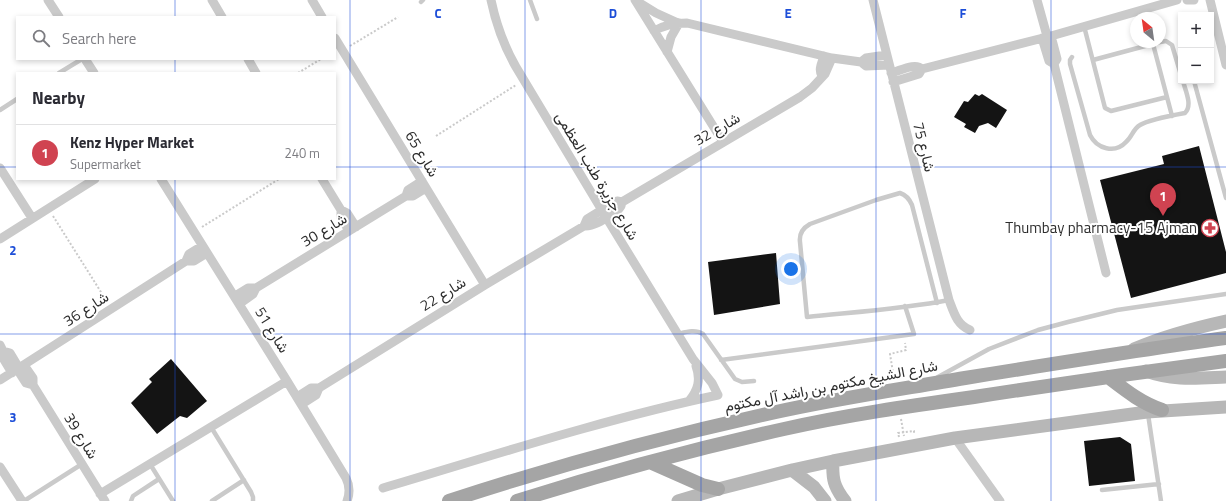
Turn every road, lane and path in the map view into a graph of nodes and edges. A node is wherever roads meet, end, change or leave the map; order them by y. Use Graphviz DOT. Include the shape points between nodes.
graph roads {
  1 [pos="48,0"];
  2 [pos="212,0"];
  3 [pos="312,0"];
  4 [pos="490,0"];
  5 [pos="530,0"];
  6 [pos="635,0"];
  7 [pos="873,0"];
  8 [pos="1037,0"];
  9 [pos="1177,0"];
  10 [pos="1187,0"];
  11 [pos="1194,0"];
  12 [pos="1210,0"];
  13 [pos="1212,12"];
  14 [pos="58,16"];
  15 [pos="221,16"];
  16 [pos="321,16"];
  17 [pos="398,17"];
  18 [pos="537,19"];
  19 [pos="679,23"];
  20 [pos="1084,26"];
  21 [pos="1214,28"];
  22 [pos="654,31"];
  23 [pos="1047,37"];
  24 [pos="336,40"];
  25 [pos="1166,41"];
  26 [pos="1138,48"];
  27 [pos="1154,48"];
  28 [pos="342,50"];
  29 [pos="667,52"];
  30 [pos="886,55"];
  31 [pos="828,57"];
  32 [pos="1072,57"];
  33 [pos="80,60"];
  34 [pos="86,60"];
  35 [pos="249,60"];
  36 [pos="319,60"];
  37 [pos="1093,60"];
  38 [pos="861,62"];
  39 [pos="1178,65"];
  40 [pos="1226,65"];
  41 [pos="61,72"];
  42 [pos="93,72"];
  43 [pos="255,72"];
  44 [pos="300,72"];
  45 [pos="891,74"];
  46 [pos="524,80"];
  47 [pos="1184,84"];
  48 [pos="1195,84"];
  49 [pos="1167,97"];
  50 [pos="16,100"];
  51 [pos="0,110"];
  52 [pos="1172,116"];
  53 [pos="436,136"];
  54 [pos="723,142"];
  55 [pos="0,168"];
  56 [pos="93,180"];
  57 [pos="162,180"];
  58 [pos="277,180"];
  59 [pos="323,180"];
  60 [pos="424,185"];
  61 [pos="1226,198"];
  62 [pos="49,208"];
  63 [pos="603,214"];
  64 [pos="32,218"];
  65 [pos="352,229"];
  66 [pos="194,232"];
  67 [pos="0,239"];
  68 [pos="205,249"];
  69 [pos="1106,273"];
  70 [pos="485,285"];
  71 [pos="1226,294"];
  72 [pos="237,300"];
  73 [pos="949,300"];
  74 [pos="937,303"];
  75 [pos="905,306"];
  76 [pos="112,309"];
  77 [pos="1226,321"];
  78 [pos="970,330"];
  79 [pos="678,334"];
  80 [pos="1226,338"];
  81 [pos="2,348"];
  82 [pos="906,350"];
  83 [pos="1128,352"];
  84 [pos="890,354"];
  85 [pos="693,359"];
  86 [pos="721,360"];
  87 [pos="1226,361"];
  88 [pos="18,369"];
  89 [pos="1146,371"];
  90 [pos="1108,377"];
  91 [pos="1226,377"];
  92 [pos="0,380"];
  93 [pos="287,381"];
  94 [pos="754,381"];
  95 [pos="925,385"];
  96 [pos="300,400"];
  97 [pos="689,401"];
  98 [pos="1226,407"];
  99 [pos="1162,410"];
  100 [pos="1147,412"];
  101 [pos="211,427"];
  102 [pos="898,433"];
  103 [pos="904,436"];
  104 [pos="954,438"];
  105 [pos="833,461"];
  106 [pos="650,462"];
  107 [pos="82,464"];
  108 [pos="150,464"];
  109 [pos="0,467"];
  110 [pos="792,470"];
  111 [pos="159,479"];
  112 [pos="244,480"];
  113 [pos="1159,484"];
  114 [pos="383,488"];
  115 [pos="718,489"];
  116 [pos="1102,490"];
  117 [pos="103,497"];
  118 [pos="347,500"];
  119 [pos="21,501"];
  120 [pos="131,501"];
  121 [pos="173,501"];
  122 [pos="212,501"];
  123 [pos="253,501"];
  124 [pos="449,501"];
  125 [pos="517,501"];
  126 [pos="678,501"];
  127 [pos="825,501"];
  128 [pos="845,501"];
  129 [pos="1000,501"];
  130 [pos="1161,501"];
  1 -- 14 [label="street"];
  2 -- 15 [label="street"];
  3 -- 16 [label="street"];
  4 -- 46 [label="street, شارع جزيرة طنب العظمى" via="503,41"];
  5 -- 18 [label="lane"];
  6 -- 19 [label="street"];
  6 -- 22 [label="street"];
  7 -- 30 [label="street, شارع 75"];
  8 -- 23 [label="street"];
  9 -- 20 [label="street"];
  10 -- 11 [label="street"];
  12 -- 13 [label="street"];
  17 -- 28 [label="path"];
  19 -- 22 [label="street"];
  19 -- 29 [label="street" via="671,37"];
  19 -- 31 [label="street"];
  20 -- 23 [label="street"];
  20 -- 37 [label="lane"];
  21 -- 40 [label="street"];
  22 -- 29 [label="street"];
  23 -- 45 [label="street" via="922,68 919,74"];
  23 -- 69 [label="street" via="1056,56 1054,64"];
  24 -- 28 [label="street, شارع 65"];
  25 -- 39 [label="lane" via="1172,45"];
  26 -- 37 [label="lane"];
  27 -- 49 [label="lane"];
  28 -- 60 [label="street, شارع 65"];
  29 -- 54 [label="street"];
  30 -- 38 [label="street" via="866,58"];
  30 -- 45 [label="street, شارع 75"];
  31 -- 38 [label="street"];
  31 -- 54 [label="street, شارع 32" via="820,69 822,76 812,88"];
  32 -- 52 [label="lane" via="1070,64 1088,128 1092,139 1099,146 1117,148 1125,144 1140,125"];
  33 -- 41 [label="lane"];
  34 -- 42 [label="street"];
  35 -- 43 [label="street"];
  36 -- 44 [label="path"];
  37 -- 49 [label="lane" via="1104,105 1108,110 1114,111"];
  38 -- 45 [label="street"];
  45 -- 73 [label="street, شارع 75"];
  46 -- 53 [label="path"];
  46 -- 63 [label="street, شارع جزيرة طنب العظمى"];
  47 -- 52 [label="lane" via="1189,109"];
  48 -- 61 [label="lane"];
  49 -- 52 [label="lane"];
  50 -- 51 [label="lane"];
  54 -- 63 [label="street, شارع 32" via="622,202 620,208"];
  55 -- 64 [label="street"];
  56 -- 62 [label="street"];
  57 -- 66 [label="street, شارع 51"];
  58 -- 66 [label="path"];
  59 -- 65 [label="street" via="341,210 347,213"];
  60 -- 65 [label="street, شارع 30" via="408,190 406,196"];
  60 -- 70 [label="street, شارع 65"];
  62 -- 64 [label="street"];
  62 -- 76 [label="path"];
  63 -- 70 [label="street, شارع 22" via="591,226 584,226"];
  63 -- 79 [label="street, شارع جزيرة طنب العظمى"];
  64 -- 67 [label="street"];
  65 -- 72 [label="street, شارع 30" via="256,288 248,288"];
  66 -- 68 [label="street, شارع 51"];
  68 -- 72 [label="street, شارع 51"];
  68 -- 76 [label="street, شارع 36" via="189,254 186,261"];
  70 -- 96 [label="street, شارع 22" via="319,388 312,388"];
  71 -- 95 [label="lane" via="1117,310 1038,330 989,349"];
  72 -- 93 [label="street, شارع 51"];
  73 -- 74 [label="lane"];
  73 -- 78 [label="street, شارع 75" via="959,323"];
  74 -- 75 [label="lane"];
  74 -- 75 [label="lane" via="912,205 906,195 900,193 882,198 804,228 800,242 808,317"];
  75 -- 86 [label="lane" via="914,334"];
  76 -- 88 [label="street, شارع 36"];
  77 -- 83 [label="street" via="1173,334"];
  79 -- 85 [label="street, شارع جزيرة طنب العظمى"];
  79 -- 86 [label="lane" via="700,332"];
  80 -- 83 [label="main road, شارع الشيخ مكتوم بن راشد آل مكتوم"];
  81 -- 88 [label="street, شارع 39" via="3,358"];
  82 -- 84 [label="path"];
  83 -- 95 [label="main road, شارع الشيخ مكتوم بن راشد آل مكتوم"];
  85 -- 97 [label="street, شارع جزيرة طنب العظمى" via="698,383 697,390"];
  85 -- 97 [label="street, شارع جزيرة طنب العظمى" via="718,395"];
  86 -- 94 [label="lane" via="735,378 742,382"];
  87 -- 89 [label="main road"];
  88 -- 92 [label="street, شارع 36"];
  88 -- 107 [label="street, شارع 39" via="26,383 33,385"];
  89 -- 90 [label="main road"];
  89 -- 91 [label="street" via="1178,379"];
  90 -- 99 [label="main road" via="1133,396"];
  90 -- 106 [label="main road" via="838,418"];
  93 -- 96 [label="street, شارع 51"];
  93 -- 101 [label="street"];
  95 -- 124 [label="main road, شارع الشيخ مكتوم بن راشد آل مكتوم" via="868,394 700,429"];
  96 -- 118 [label="street, شارع 51" via="346,478 349,487"];
  97 -- 114 [label="street" via="579,430"];
  98 -- 99 [label="street"];
  99 -- 100 [label="street"];
  100 -- 104 [label="street"];
  100 -- 113 [label="lane"];
  101 -- 108 [label="street"];
  101 -- 112 [label="lane"];
  102 -- 103 [label="path" via="914,431 914,435"];
  104 -- 105 [label="street"];
  104 -- 129 [label="street"];
  105 -- 110 [label="street"];
  105 -- 128 [label="street" via="834,483"];
  106 -- 115 [label="main road" via="702,485"];
  106 -- 125 [label="main road"];
  107 -- 117 [label="street, شارع 39"];
  107 -- 119 [label="lane"];
  108 -- 111 [label="lane"];
  108 -- 117 [label="street"];
  109 -- 119 [label="street"];
  110 -- 115 [label="street"];
  110 -- 127 [label="street" via="814,487"];
  111 -- 120 [label="lane" via="133,496"];
  111 -- 121 [label="lane"];
  112 -- 122 [label="lane"];
  112 -- 123 [label="lane"];
  113 -- 116 [label="lane"];
  113 -- 130 [label="lane"];
  115 -- 126 [label="street"];
}
